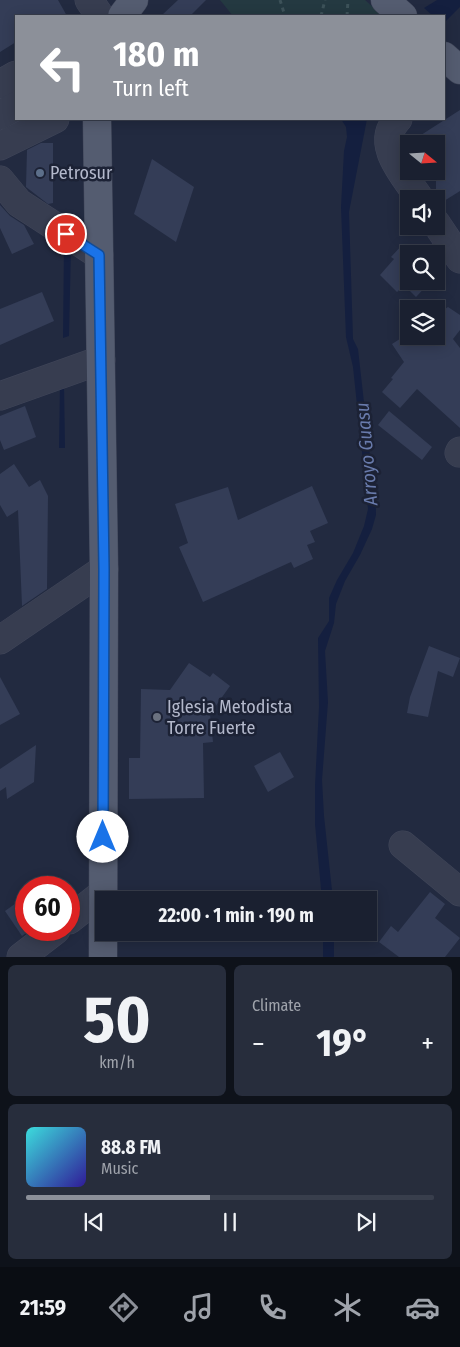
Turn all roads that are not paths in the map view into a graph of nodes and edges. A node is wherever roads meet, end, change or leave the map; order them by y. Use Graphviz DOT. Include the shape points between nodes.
graph roads {
  1 [pos="89,0"];
  2 [pos="132,0"];
  3 [pos="99,15"];
  4 [pos="109,15"];
  5 [pos="123,15"];
  6 [pos="15,76"];
  7 [pos="0,84"];
  8 [pos="15,107"];
  9 [pos="0,115"];
  10 [pos="53,120"];
  11 [pos="97,120"];
  12 [pos="397,120"];
  13 [pos="0,146"];
  14 [pos="0,180"];
  15 [pos="414,190"];
  16 [pos="444,235"];
  17 [pos="99,255"];
  18 [pos="460,259"];
  19 [pos="101,360"];
  20 [pos="0,396"];
  21 [pos="104,569"];
  22 [pos="0,640"];
  23 [pos="403,845"];
  24 [pos="102,891"];
  25 [pos="460,892"];
  26 [pos="95,900"];
  27 [pos="80,911"];
  28 [pos="42,941"];
  29 [pos="103,941"];
  30 [pos="21,957"];
  31 [pos="103,957"];
  1 -- 3 [label="street"];
  2 -- 4 [label="street"];
  2 -- 5 [label="main road"];
  6 -- 7 [label="street"];
  8 -- 9 [label="street"];
  10 -- 13 [label="street"];
  11 -- 17 [label="main road"];
  12 -- 15 [label="street" via="388,133 390,154"];
  14 -- 17 [label="street" via="19,203"];
  16 -- 18 [label="street"];
  17 -- 19 [label="main road"];
  19 -- 20 [label="street"];
  19 -- 21 [label="main road"];
  21 -- 22 [label="street"];
  21 -- 24 [label="main road"];
  23 -- 25 [label="street"];
  26 -- 27 [label="street"];
  28 -- 30 [label="street"];
  29 -- 31 [label="main road"];
}
